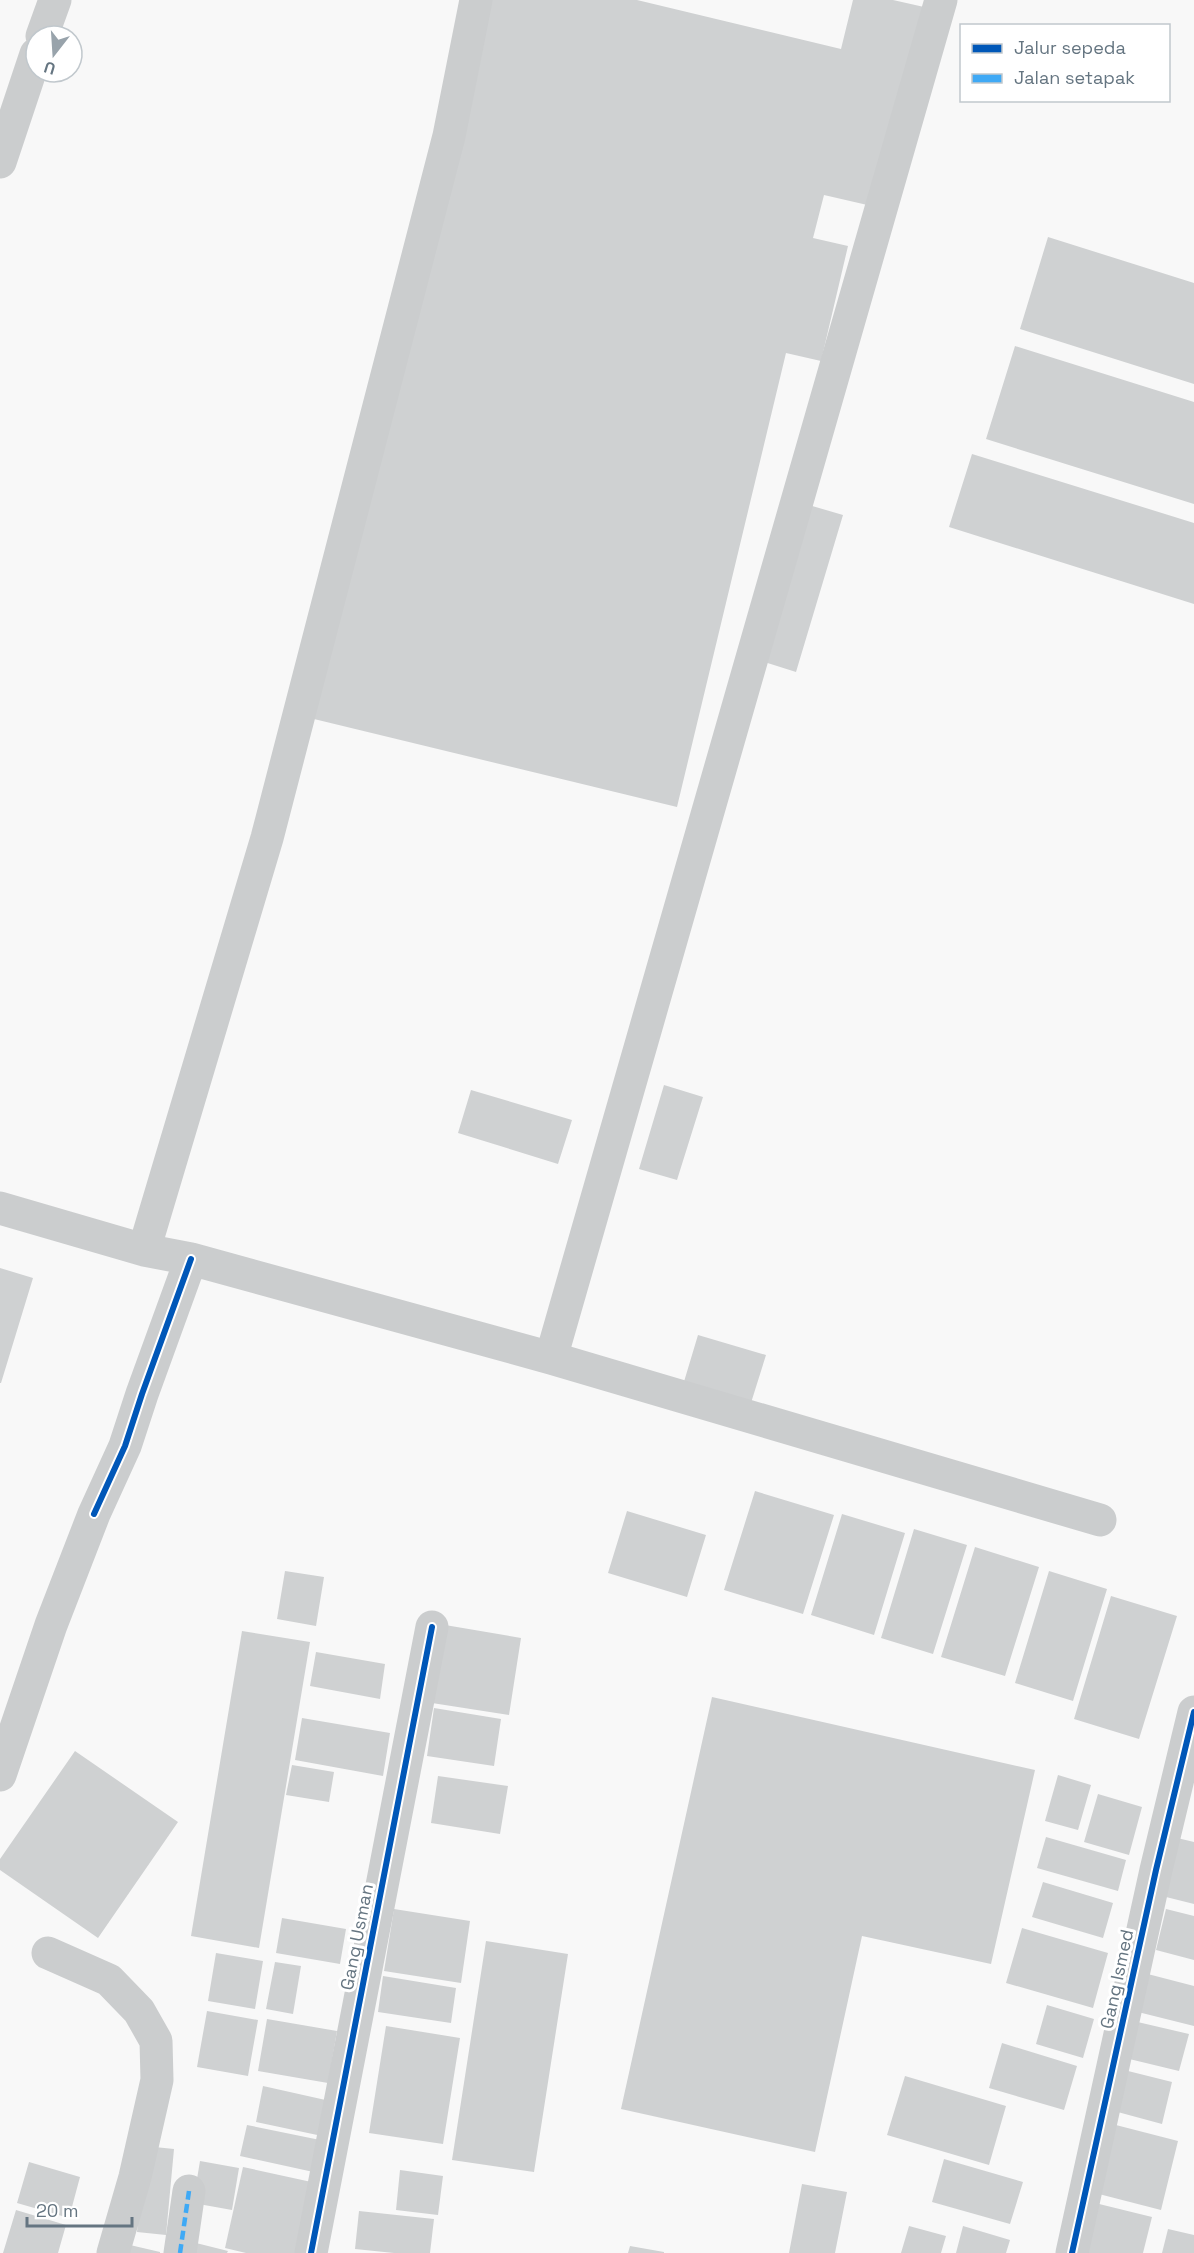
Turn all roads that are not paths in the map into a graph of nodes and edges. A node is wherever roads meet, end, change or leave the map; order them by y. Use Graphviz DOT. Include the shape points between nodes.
graph roads {
  1 [pos="55,0"];
  2 [pos="476,0"];
  3 [pos="941,0"];
  4 [pos="46,24"];
  5 [pos="26,84"];
  6 [pos="0,162"];
  7 [pos="0,1208"];
  8 [pos="144,1250"];
  9 [pos="191,1259"];
  10 [pos="551,1358"];
  11 [pos="1100,1520"];
  12 [pos="432,1627"];
  13 [pos="1194,1712"];
  14 [pos="0,1775"];
  15 [pos="48,1953"];
  16 [pos="189,2191"];
  17 [pos="113,2253"];
  18 [pos="180,2253"];
  19 [pos="310,2253"];
  20 [pos="1072,2253"];
  1 -- 4 [label="street"];
  2 -- 8 [label="street" via="449,136 267,838"];
  3 -- 10 [label="street"];
  5 -- 6 [label="street"];
  7 -- 8 [label="street"];
  8 -- 9 [label="street"];
  9 -- 10 [label="street"];
  9 -- 14 [label="street" via="125,1446 51,1625"];
  10 -- 11 [label="street"];
  12 -- 19 [label="street, Gang Usman"];
  13 -- 20 [label="street, Gang Ismed"];
  15 -- 17 [label="street" via="109,1980 139,2011 156,2041 157,2080"];
  16 -- 18 [label="street"];
}
